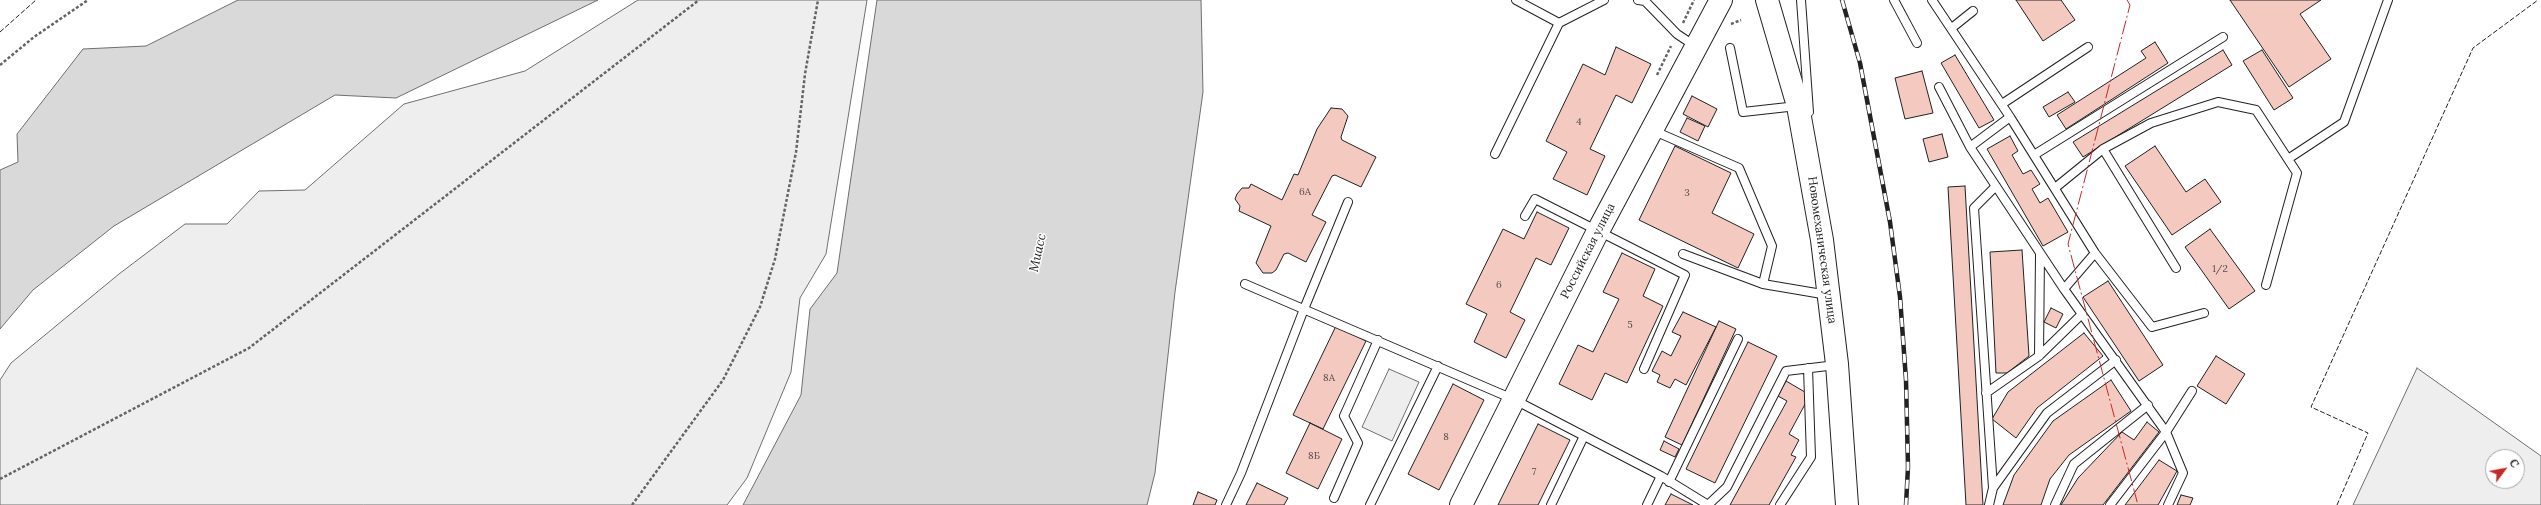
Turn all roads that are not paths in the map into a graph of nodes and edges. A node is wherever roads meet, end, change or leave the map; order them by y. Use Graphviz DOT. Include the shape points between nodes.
graph roads {
  1 [pos="1516,0"];
  2 [pos="1604,0"];
  3 [pos="1638,0"];
  4 [pos="1721,0"];
  5 [pos="1767,0"];
  6 [pos="1801,0"];
  7 [pos="1894,0"];
  8 [pos="1932,0"];
  9 [pos="2388,0"];
  10 [pos="1973,11"];
  11 [pos="1559,23"];
  12 [pos="1953,27"];
  13 [pos="2222,37"];
  14 [pos="1916,43"];
  15 [pos="1695,46"];
  16 [pos="2088,47"];
  17 [pos="1730,48"];
  18 [pos="1939,87"];
  19 [pos="2002,104"];
  20 [pos="1798,106"];
  21 [pos="2010,117"];
  22 [pos="1651,130"];
  23 [pos="1970,147"];
  24 [pos="2103,149"];
  25 [pos="1495,154"];
  26 [pos="2034,154"];
  27 [pos="2288,159"];
  28 [pos="1996,186"];
  29 [pos="2055,188"];
  30 [pos="1814,191"];
  31 [pos="1348,202"];
  32 [pos="1525,216"];
  33 [pos="1598,231"];
  34 [pos="2095,253"];
  35 [pos="1682,254"];
  36 [pos="2040,254"];
  37 [pos="2176,268"];
  38 [pos="1245,284"];
  39 [pos="1763,284"];
  40 [pos="2266,285"];
  41 [pos="2064,289"];
  42 [pos="1830,295"];
  43 [pos="1304,309"];
  44 [pos="2204,313"];
  45 [pos="2082,314"];
  46 [pos="1738,339"];
  47 [pos="1378,340"];
  48 [pos="2039,356"];
  49 [pos="2116,360"];
  50 [pos="1837,364"];
  51 [pos="1438,366"];
  52 [pos="1808,368"];
  53 [pos="1644,369"];
  54 [pos="2192,391"];
  55 [pos="1986,393"];
  56 [pos="1513,399"];
  57 [pos="2148,404"];
  58 [pos="2166,432"];
  59 [pos="1584,436"];
  60 [pos="1661,476"];
  61 [pos="1669,482"];
  62 [pos="1993,488"];
  63 [pos="1334,498"];
  64 [pos="1226,505"];
  65 [pos="1370,505"];
  66 [pos="1461,505"];
  67 [pos="1551,505"];
  68 [pos="1647,505"];
  69 [pos="1708,505"];
  70 [pos="1780,505"];
  71 [pos="1847,505"];
  72 [pos="1989,505"];
  73 [pos="2055,505"];
  74 [pos="2110,505"];
  75 [pos="2168,505"];
  1 -- 11 [label="lane"];
  2 -- 11 [label="lane"];
  3 -- 15 [label="lane" via="1645,2 1677,34"];
  4 -- 15 [label="main road, Российская улица"];
  5 -- 20 [label="main road, Новомеханическая улица"];
  6 -- 30 [label="lane"];
  7 -- 14 [label="lane"];
  8 -- 12 [label="lane"];
  9 -- 27 [label="lane" via="2344,122"];
  10 -- 12 [label="lane"];
  11 -- 25 [label="lane"];
  12 -- 19 [label="lane"];
  13 -- 26 [label="lane"];
  15 -- 22 [label="main road, Российская улица"];
  16 -- 19 [label="lane"];
  17 -- 20 [label="lane" via="1743,112"];
  18 -- 23 [label="lane"];
  19 -- 21 [label="lane"];
  20 -- 30 [label="main road, Новомеханическая улица"];
  21 -- 23 [label="lane"];
  21 -- 26 [label="lane"];
  22 -- 33 [label="main road, Российская улица"];
  22 -- 39 [label="lane" via="1739,168 1772,246"];
  23 -- 28 [label="lane"];
  24 -- 27 [label="lane" via="2151,123 2218,102 2256,110"];
  24 -- 29 [label="lane"];
  24 -- 37 [label="lane"];
  26 -- 29 [label="lane"];
  27 -- 40 [label="lane" via="2298,173"];
  28 -- 36 [label="lane"];
  28 -- 55 [label="lane" via="1974,208"];
  29 -- 34 [label="lane"];
  30 -- 42 [label="main road, Новомеханическая улица"];
  31 -- 43 [label="lane"];
  32 -- 33 [label="lane" via="1535,199"];
  33 -- 53 [label="lane" via="1685,275"];
  33 -- 56 [label="main road, Российская улица"];
  34 -- 41 [label="lane"];
  34 -- 44 [label="lane" via="2152,327"];
  35 -- 39 [label="lane"];
  36 -- 41 [label="lane"];
  36 -- 48 [label="lane"];
  38 -- 43 [label="lane"];
  39 -- 42 [label="lane"];
  41 -- 45 [label="lane"];
  42 -- 50 [label="main road, Новомеханическая улица"];
  43 -- 47 [label="lane"];
  43 -- 64 [label="lane" via="1241,473"];
  45 -- 48 [label="lane"];
  45 -- 49 [label="lane"];
  46 -- 61 [label="lane"];
  47 -- 51 [label="lane"];
  47 -- 63 [label="lane" via="1344,416 1358,443"];
  48 -- 55 [label="lane"];
  49 -- 57 [label="lane"];
  49 -- 62 [label="lane" via="2047,413"];
  50 -- 52 [label="lane"];
  50 -- 71 [label="main road, Новомеханическая улица"];
  51 -- 56 [label="lane"];
  51 -- 65 [label="lane"];
  52 -- 69 [label="lane" via="1786,371 1727,487"];
  52 -- 70 [label="lane" via="1811,457"];
  54 -- 58 [label="lane"];
  55 -- 62 [label="lane"];
  56 -- 59 [label="lane"];
  56 -- 66 [label="main road, Российская улица"];
  57 -- 58 [label="lane"];
  57 -- 73 [label="lane" via="2074,464"];
  58 -- 74 [label="lane"];
  58 -- 75 [label="lane" via="2183,474"];
  59 -- 60 [label="lane"];
  59 -- 67 [label="lane"];
  60 -- 61 [label="lane"];
  60 -- 68 [label="lane"];
  61 -- 69 [label="lane"];
  62 -- 72 [label="lane"];
}
